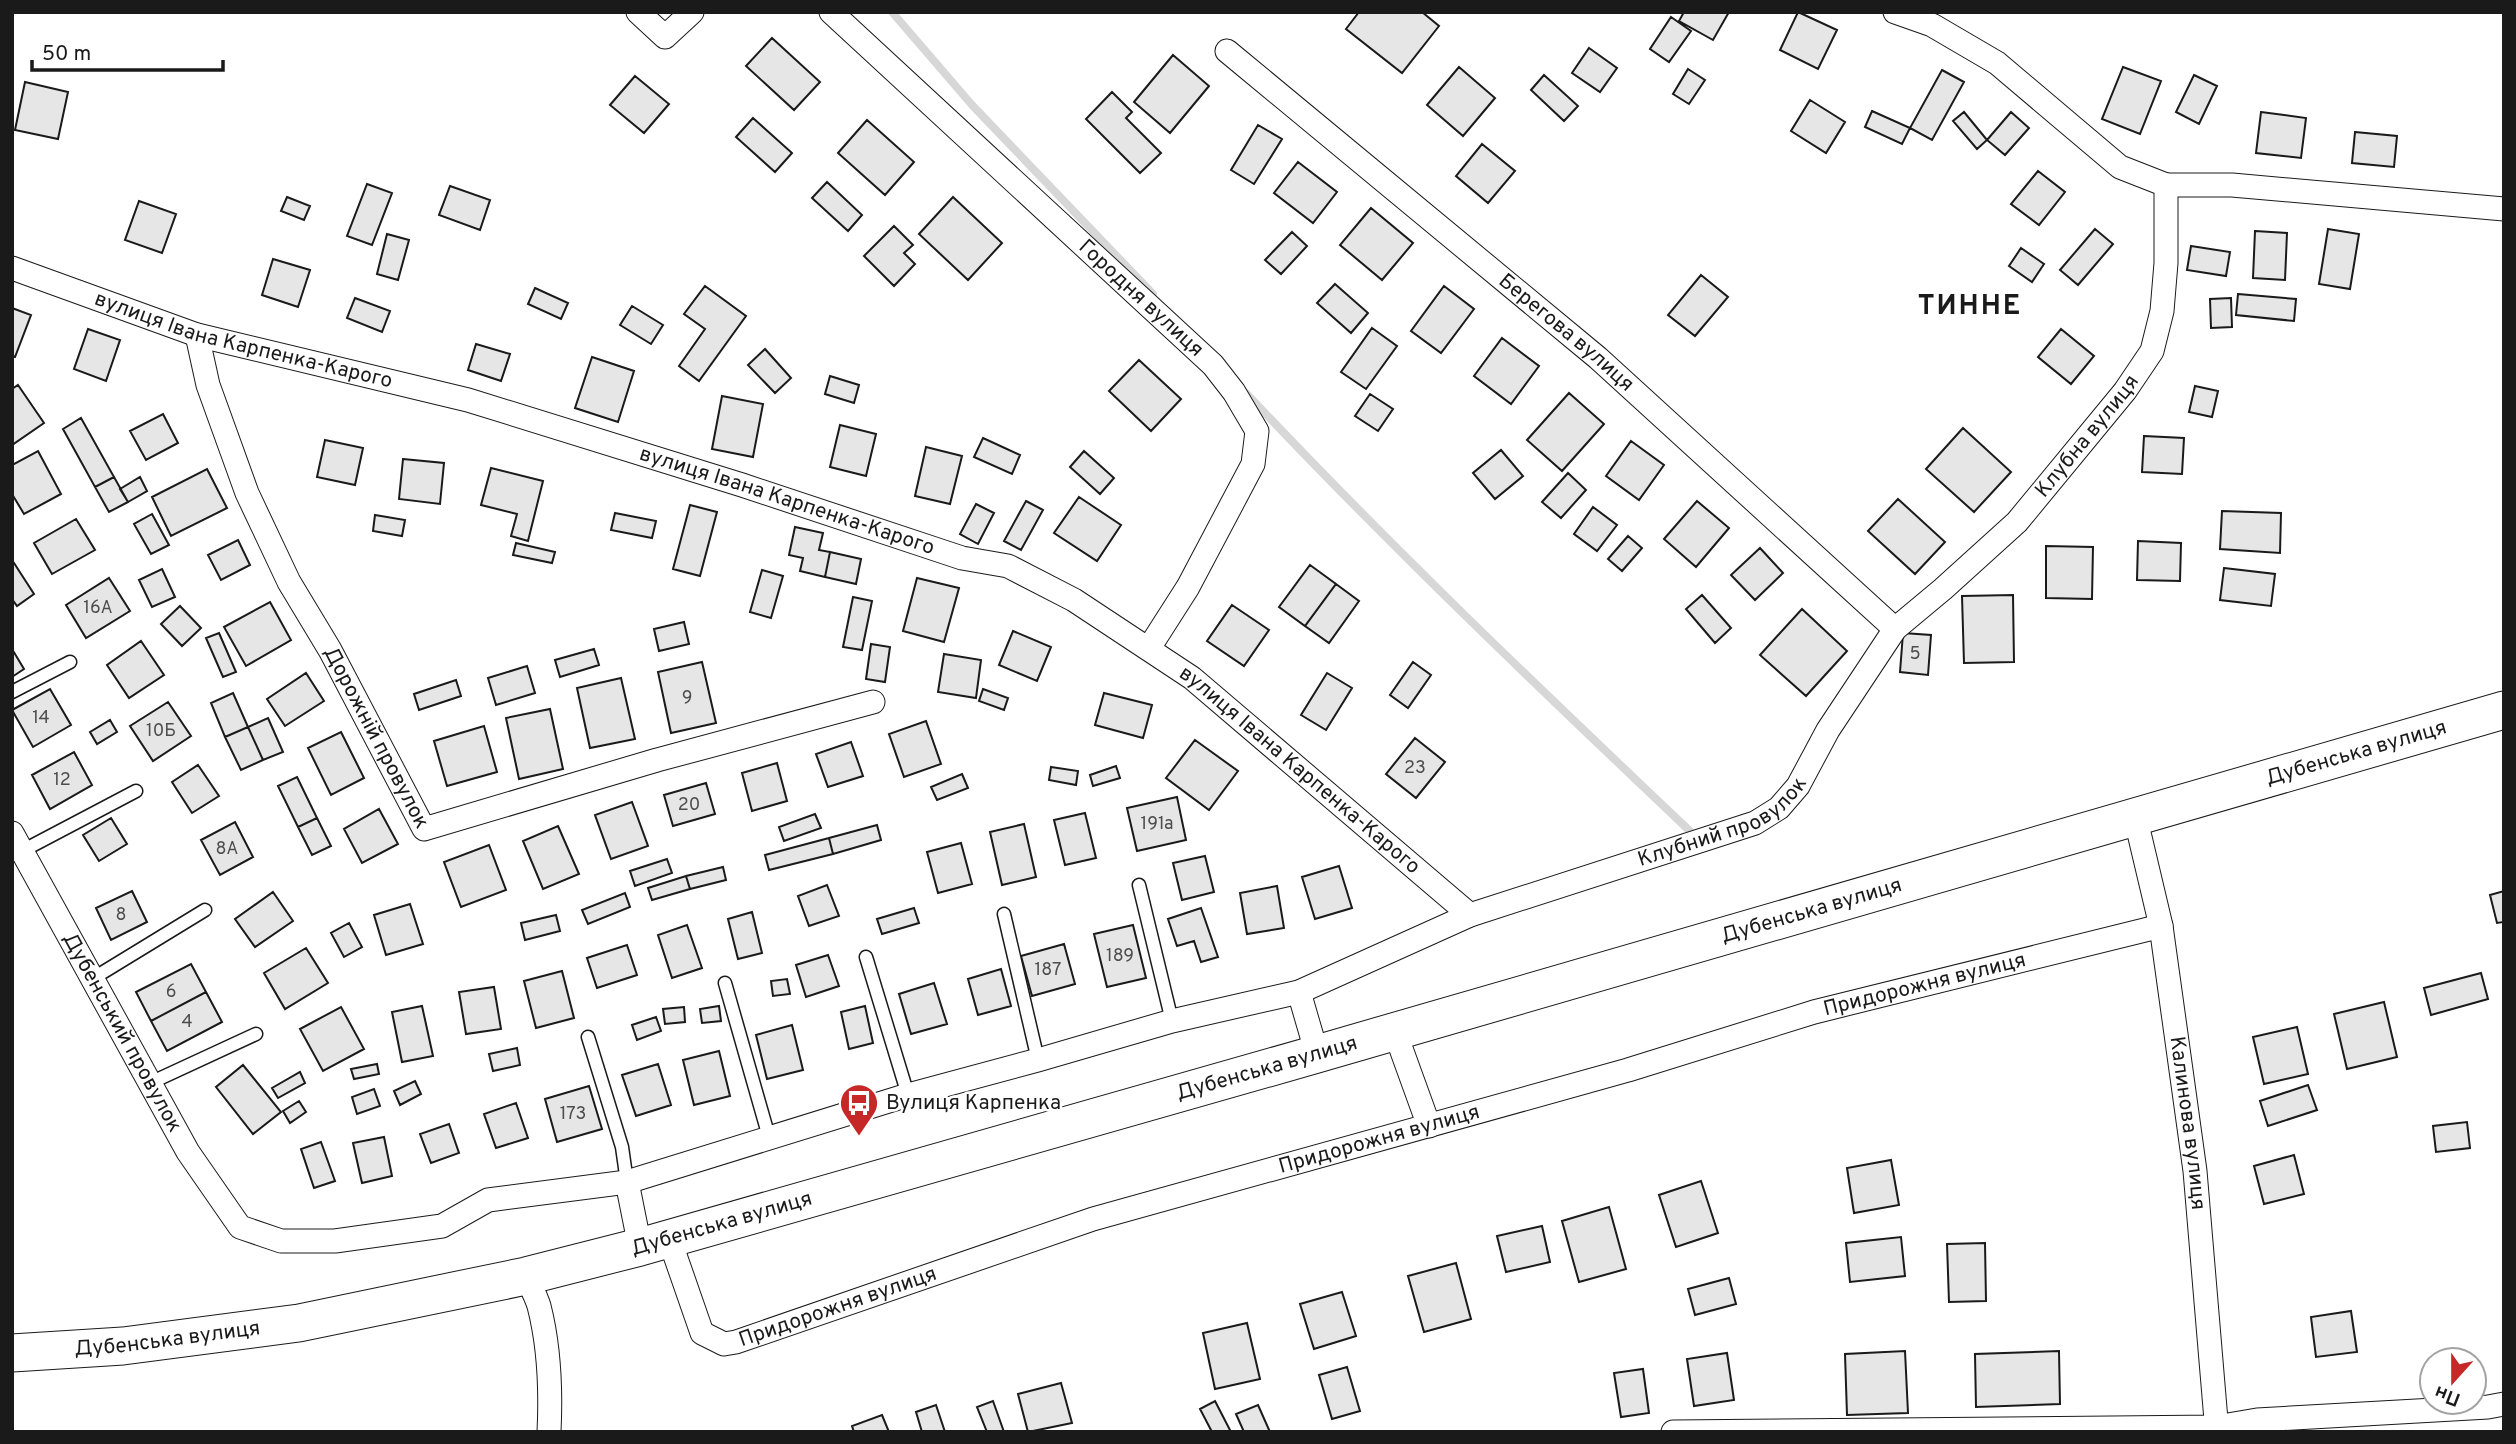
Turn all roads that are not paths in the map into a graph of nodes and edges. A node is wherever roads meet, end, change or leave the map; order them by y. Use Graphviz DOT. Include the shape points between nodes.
graph roads {
  1 [pos="638,12"];
  2 [pos="692,12"];
  3 [pos="831,12"];
  4 [pos="1895,12"];
  5 [pos="1227,51"];
  6 [pos="2166,185"];
  7 [pos="2504,209"];
  8 [pos="12,268"];
  9 [pos="197,335"];
  10 [pos="1895,629"];
  11 [pos="1149,648"];
  12 [pos="70,662"];
  13 [pos="12,692"];
  14 [pos="873,702"];
  15 [pos="2504,710"];
  16 [pos="136,790"];
  17 [pos="2134,816"];
  18 [pos="17,842"];
  19 [pos="1139,885"];
  20 [pos="205,910"];
  21 [pos="1004,914"];
  22 [pos="1470,915"];
  23 [pos="2161,926"];
  24 [pos="866,957"];
  25 [pos="92,979"];
  26 [pos="725,983"];
  27 [pos="1299,992"];
  28 [pos="1172,1021"];
  29 [pos="1395,1032"];
  30 [pos="256,1034"];
  31 [pos="589,1037"];
  32 [pos="1317,1054"];
  33 [pos="1038,1060"];
  34 [pos="150,1083"];
  35 [pos="908,1095"];
  36 [pos="1429,1126"];
  37 [pos="769,1137"];
  38 [pos="627,1182"];
  39 [pos="240,1227"];
  40 [pos="654,1243"];
  41 [pos="526,1276"];
  42 [pos="12,1353"];
  43 [pos="2504,1404"];
  44 [pos="2216,1429"];
  45 [pos="549,1432"];
  46 [pos="1673,1432"];
  1 -- 2 [label="street" via="664,37"];
  3 -- 11 [label="street, Городня вулиця" via="1213,365 1257,431 1253,464 1188,587"];
  4 -- 6 [label="street" via="1932,25 1997,63 2120,167"];
  5 -- 10 [label="street, Берегова вулиця" via="1598,358"];
  6 -- 7 [label="street" via="2232,185"];
  6 -- 10 [label="street, Клубна вулиця" via="2162,311 2152,351 2125,391 2017,522"];
  8 -- 9 [label="street, вулиця Івана Карпенка-Карого"];
  9 -- 11 [label="street, вулиця Івана Карпенка-Карого" via="468,400 962,558 1008,566 1074,600"];
  9 -- 14 [label="street, Дорожній провулок" via="208,385 247,493 289,582 424,829"];
  10 -- 22 [label="street, Клубний провулок" via="1828,730 1798,786 1779,808 1755,823"];
  11 -- 22 [label="street, вулиця Івана Карпенка-Карого" via="1192,678"];
  12 -- 13 [label="lane"];
  15 -- 17 [label="main road, Дубенська вулиця"];
  16 -- 18 [label="lane"];
  17 -- 23 [label="street, Калинова вулиця"];
  17 -- 29 [label="main road, Дубенська вулиця"];
  18 -- 25 [label="street, Дубенський провулок"];
  19 -- 28 [label="lane"];
  20 -- 25 [label="lane"];
  21 -- 33 [label="lane"];
  22 -- 27 [label="street, Клубний провулок"];
  23 -- 36 [label="street, Придорожня вулиця" via="1814,1012"];
  23 -- 44 [label="street, Калинова вулиця" via="2195,1171"];
  24 -- 35 [label="lane"];
  25 -- 34 [label="street, Дубенський провулок"];
  26 -- 37 [label="lane"];
  27 -- 28 [label="street, Клубний провулок"];
  27 -- 32 [label="street"];
  28 -- 33 [label="street, Клубний провулок"];
  29 -- 32 [label="main road, Дубенська вулиця"];
  29 -- 36 [label="street"];
  30 -- 34 [label="lane"];
  31 -- 38 [label="lane" via="622,1147"];
  32 -- 40 [label="main road, Дубенська вулиця"];
  33 -- 35 [label="street, Клубний провулок"];
  34 -- 39 [label="street, Дубенський провулок" via="188,1152"];
  35 -- 37 [label="street, Клубний провулок"];
  36 -- 40 [label="street, Придорожня вулиця" via="1093,1219 724,1344 702,1333"];
  37 -- 38 [label="street, Клубний провулок"];
  38 -- 39 [label="street, Клубний провулок" via="488,1199 442,1226 335,1241 281,1241"];
  38 -- 40 [label="street, Придорожня вулиця"];
  40 -- 41 [label="main road, Дубенська вулиця"];
  41 -- 42 [label="main road, Дубенська вулиця" via="299,1323 123,1346"];
  41 -- 45 [label="street" via="545,1343"];
  43 -- 44 [label="street" via="2257,1420"];
  44 -- 46 [label="street"];
}
